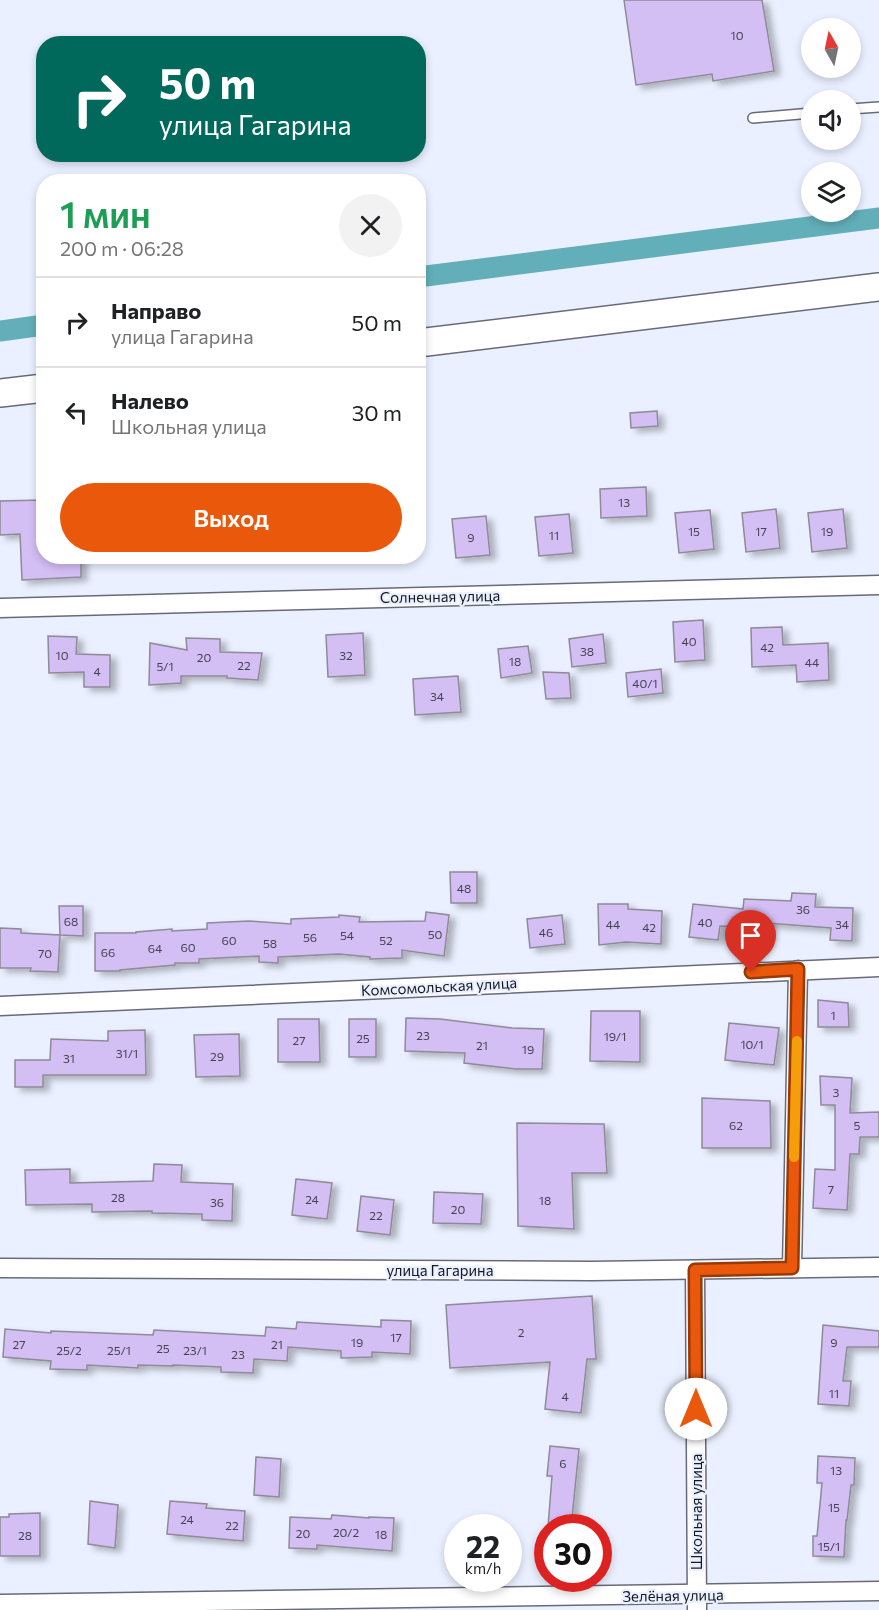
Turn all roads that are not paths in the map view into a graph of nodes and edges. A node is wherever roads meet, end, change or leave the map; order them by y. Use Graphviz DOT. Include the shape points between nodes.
graph roads {
  1 [pos="879,107"];
  2 [pos="861,108"];
  3 [pos="801,114"];
  4 [pos="753,118"];
  5 [pos="879,287"];
  6 [pos="426,342"];
  7 [pos="36,389"];
  8 [pos="0,393"];
  9 [pos="879,585"];
  10 [pos="0,608"];
  11 [pos="879,967"];
  12 [pos="798,969"];
  13 [pos="0,1006"];
  14 [pos="0,1268"];
  15 [pos="792,1268"];
  16 [pos="879,1268"];
  17 [pos="695,1270"];
  18 [pos="879,1591"];
  19 [pos="697,1602"];
  20 [pos="0,1605"];
  1 -- 2 [label="lane"];
  3 -- 4 [label="lane"];
  5 -- 6 [label="main road"];
  7 -- 8 [label="main road"];
  9 -- 10 [label="street, Солнечная улица"];
  11 -- 12 [label="street, Комсомольская улица"];
  12 -- 13 [label="street, Комсомольская улица"];
  12 -- 15 [label="street"];
  14 -- 17 [label="street, улица Гагарина"];
  15 -- 16 [label="street, улица Гагарина"];
  15 -- 17 [label="street, улица Гагарина"];
  17 -- 19 [label="street, Школьная улица"];
  18 -- 19 [label="street, Зелёная улица"];
  19 -- 20 [label="street, Зелёная улица"];
}
